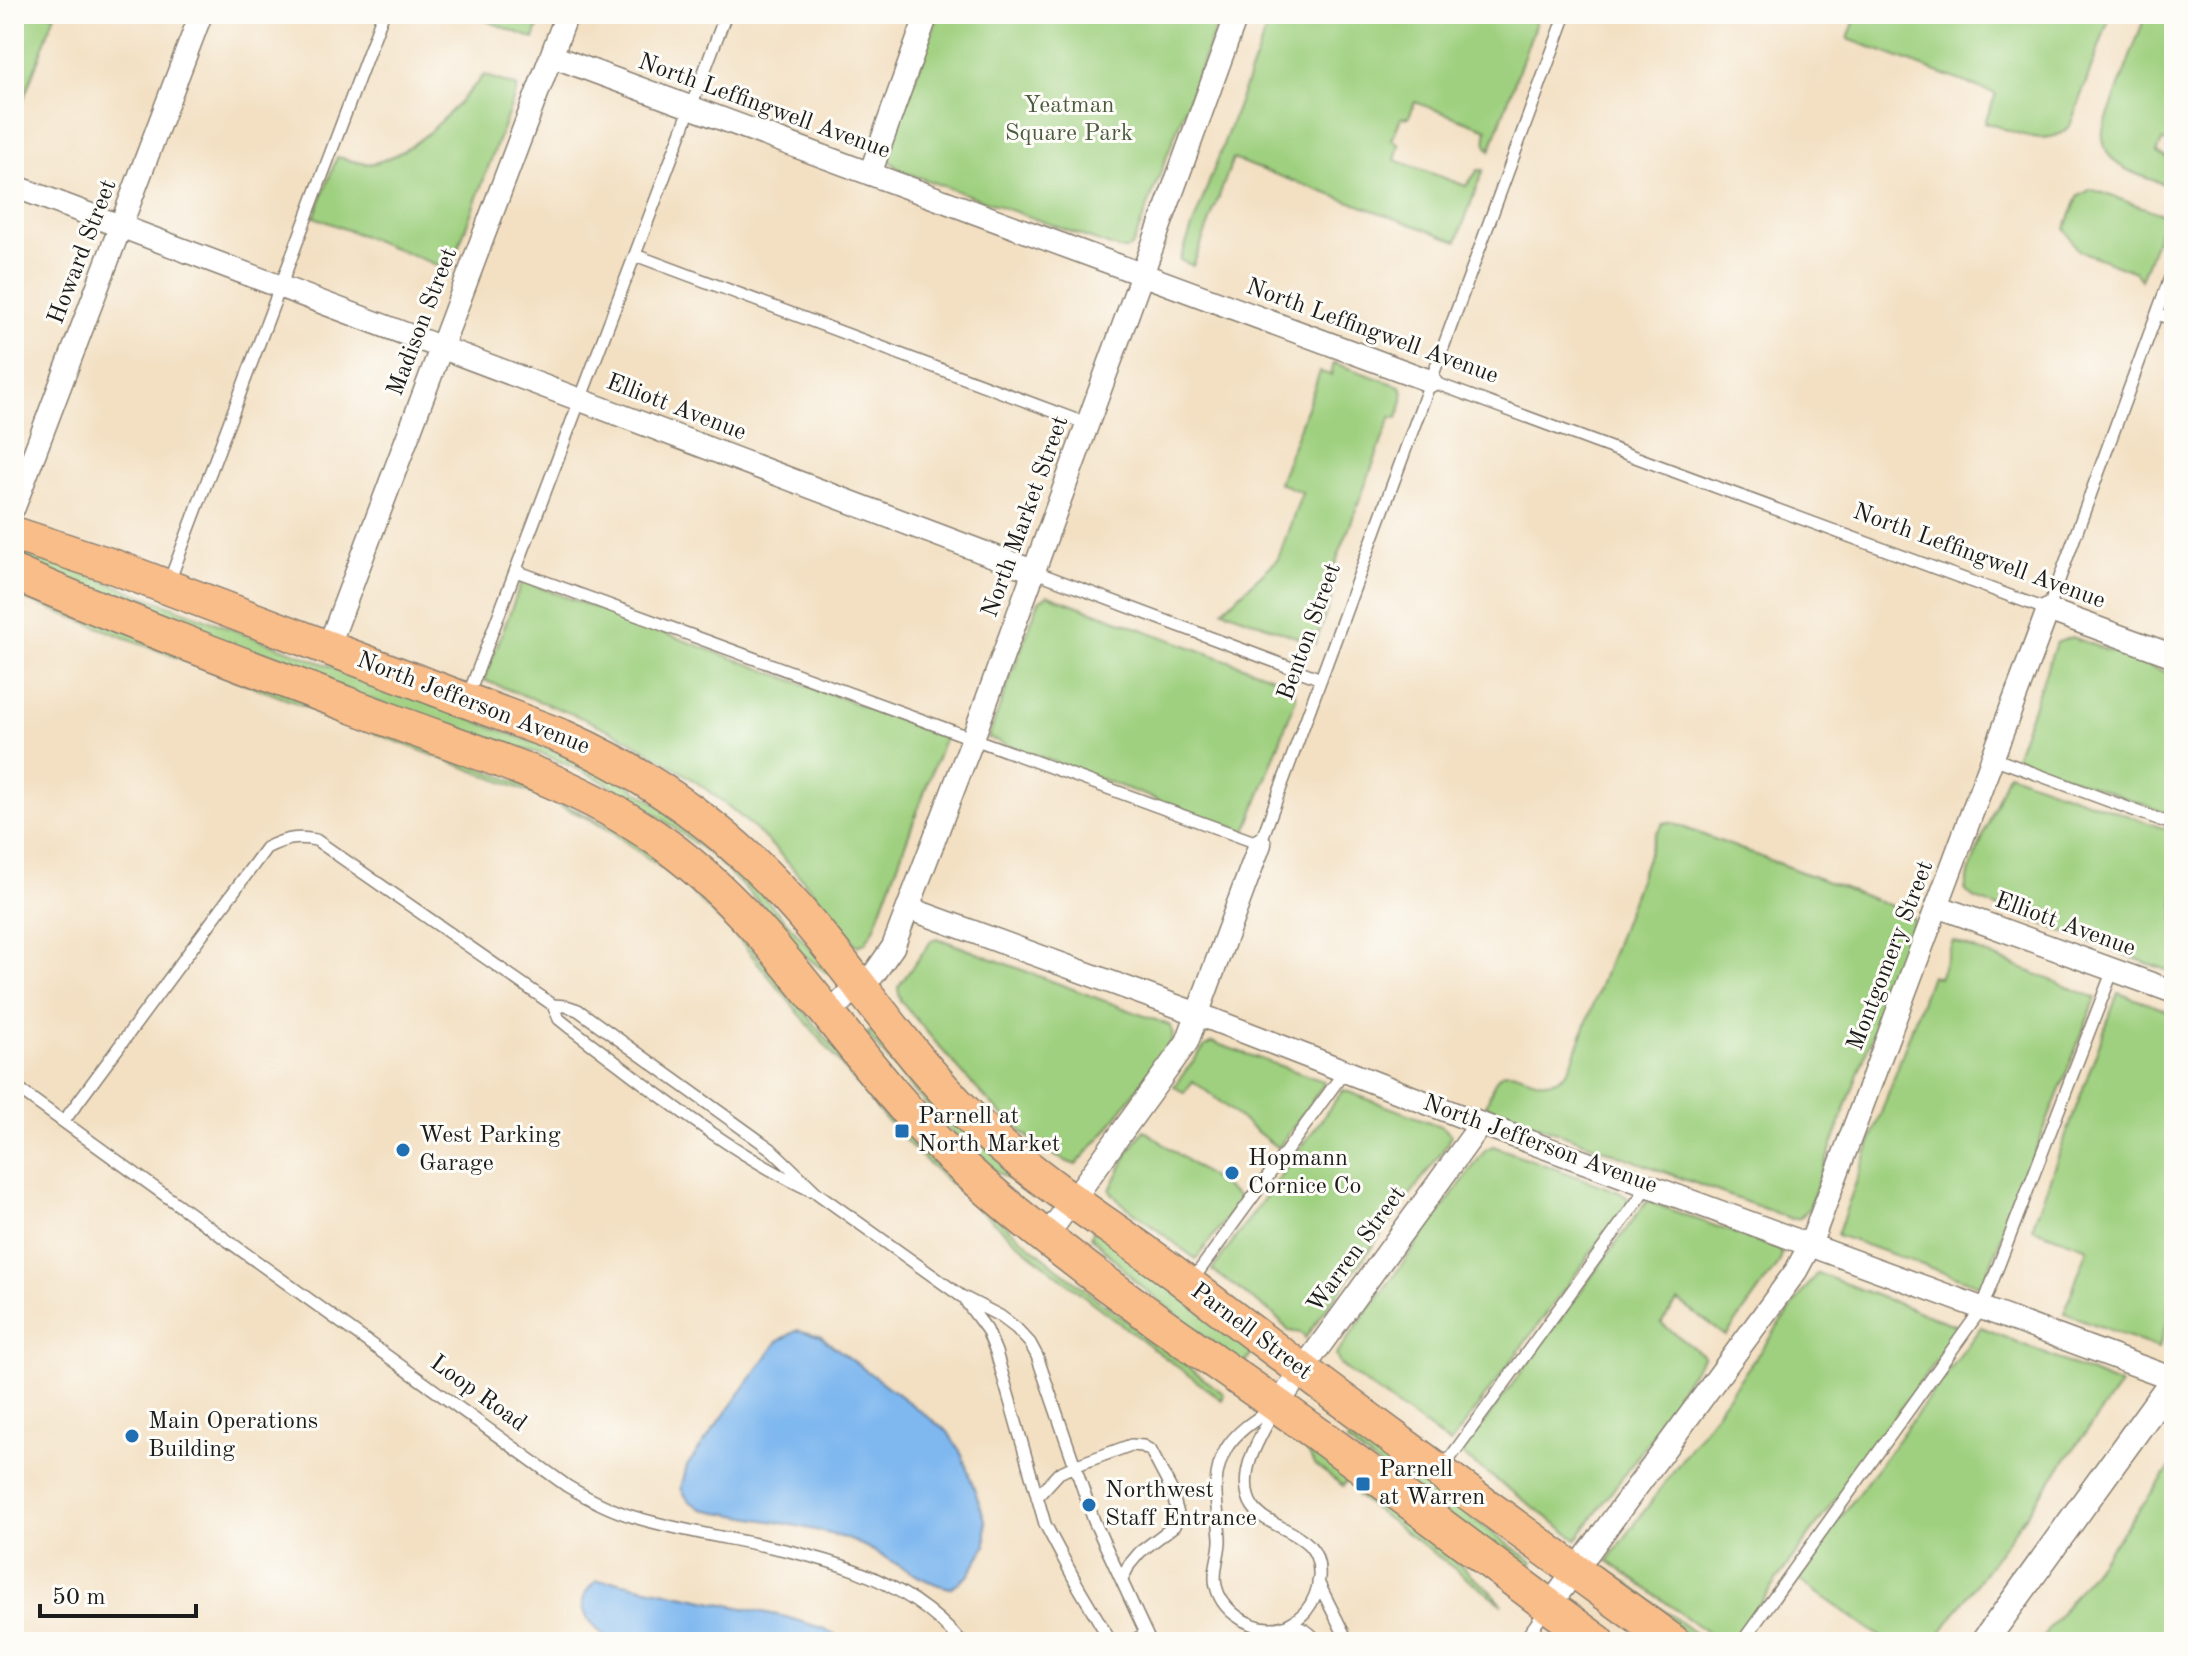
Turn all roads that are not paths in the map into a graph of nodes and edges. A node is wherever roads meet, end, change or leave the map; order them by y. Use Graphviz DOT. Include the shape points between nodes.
graph roads {
  1 [pos="201,14"];
  2 [pos="383,14"];
  3 [pos="567,14"];
  4 [pos="726,14"];
  5 [pos="927,14"];
  6 [pos="1237,14"];
  7 [pos="1566,14"];
  8 [pos="552,56"];
  9 [pos="691,107"];
  10 [pos="870,174"];
  11 [pos="14,186"];
  12 [pos="121,226"];
  13 [pos="635,255"];
  14 [pos="2174,267"];
  15 [pos="1141,274"];
  16 [pos="281,287"];
  17 [pos="2157,314"];
  18 [pos="2174,320"];
  19 [pos="441,347"];
  20 [pos="1430,381"];
  21 [pos="581,400"];
  22 [pos="1087,424"];
  23 [pos="14,507"];
  24 [pos="14,534"];
  25 [pos="516,571"];
  26 [pos="1033,571"];
  27 [pos="14,573"];
  28 [pos="167,587"];
  29 [pos="2048,610"];
  30 [pos="328,648"];
  31 [pos="2174,656"];
  32 [pos="1321,679"];
  33 [pos="467,700"];
  34 [pos="973,738"];
  35 [pos="1993,758"];
  36 [pos="2174,825"];
  37 [pos="1260,844"];
  38 [pos="1937,906"];
  39 [pos="908,908"];
  40 [pos="2113,970"];
  41 [pos="860,987"];
  42 [pos="2174,992"];
  43 [pos="553,1005"];
  44 [pos="827,1013"];
  45 [pos="1198,1014"];
  46 [pos="1344,1072"];
  47 [pos="14,1086"];
  48 [pos="64,1121"];
  49 [pos="1481,1124"];
  50 [pos="1649,1185"];
  51 [pos="817,1193"];
  52 [pos="1074,1201"];
  53 [pos="1046,1237"];
  54 [pos="1810,1245"];
  55 [pos="1189,1285"];
  56 [pos="961,1296"];
  57 [pos="1982,1308"];
  58 [pos="1301,1371"];
  59 [pos="2174,1379"];
  60 [pos="1276,1406"];
  61 [pos="1074,1466"];
  62 [pos="1439,1472"];
  63 [pos="1037,1497"];
  64 [pos="1575,1571"];
  65 [pos="1122,1580"];
  66 [pos="1318,1582"];
  67 [pos="1549,1606"];
  68 [pos="1289,1625"];
  69 [pos="1148,1638"];
  70 [pos="961,1642"];
  71 [pos="1111,1642"];
  72 [pos="1131,1642"];
  73 [pos="1317,1642"];
  74 [pos="1348,1642"];
  75 [pos="1523,1642"];
  76 [pos="1598,1642"];
  77 [pos="1673,1642"];
  78 [pos="1742,1642"];
  79 [pos="1984,1642"];
  1 -- 12 [label="street, Howard Street"];
  2 -- 16 [label="lane"];
  3 -- 8 [label="street, Madison Street"];
  4 -- 9 [label="lane"];
  5 -- 10 [label="street"];
  6 -- 15 [label="street, North Market Street"];
  7 -- 20 [label="lane, Benton Street"];
  8 -- 9 [label="street, North Leffingwell Avenue"];
  8 -- 19 [label="street, Madison Street"];
  9 -- 10 [label="street, North Leffingwell Avenue"];
  9 -- 13 [label="lane"];
  10 -- 15 [label="street, North Leffingwell Avenue"];
  11 -- 12 [label="street, Elliott Avenue"];
  12 -- 16 [label="street, Elliott Avenue"];
  12 -- 23 [label="street, Howard Street"];
  13 -- 21 [label="lane"];
  13 -- 22 [label="lane"];
  14 -- 17 [label="lane, Montgomery Street"];
  15 -- 20 [label="street, North Leffingwell Avenue"];
  15 -- 22 [label="street, North Market Street"];
  16 -- 19 [label="street, Elliott Avenue"];
  16 -- 28 [label="lane"];
  17 -- 18 [label="lane"];
  17 -- 29 [label="lane, Montgomery Street"];
  19 -- 21 [label="street, Elliott Avenue"];
  19 -- 30 [label="street, Madison Street"];
  20 -- 29 [label="lane, North Leffingwell Avenue"];
  20 -- 32 [label="lane, Benton Street"];
  21 -- 25 [label="lane"];
  21 -- 26 [label="street, Elliott Avenue"];
  22 -- 26 [label="street, North Market Street"];
  24 -- 28 [label="main road, North Jefferson Avenue"];
  25 -- 33 [label="lane"];
  25 -- 34 [label="lane"];
  26 -- 32 [label="lane, Elliott Avenue"];
  26 -- 34 [label="street, North Market Street"];
  27 -- 44 [label="main road, North Jefferson Avenue" via="185,644 534,773 601,804 671,848 716,885 770,941"];
  28 -- 30 [label="main road, North Jefferson Avenue"];
  29 -- 31 [label="street, North Leffingwell Avenue"];
  29 -- 35 [label="street, Montgomery Street"];
  30 -- 33 [label="main road, North Jefferson Avenue"];
  32 -- 37 [label="lane, Benton Street"];
  33 -- 41 [label="main road, North Jefferson Avenue" via="598,752 691,811 752,861"];
  34 -- 37 [label="lane"];
  34 -- 39 [label="street, North Market Street"];
  35 -- 36 [label="lane"];
  35 -- 38 [label="street, Montgomery Street"];
  37 -- 45 [label="street, Benton Street"];
  38 -- 40 [label="street, Elliott Avenue"];
  38 -- 54 [label="street, Montgomery Street"];
  39 -- 41 [label="street, North Market Street" via="886,959"];
  39 -- 45 [label="street, North Jefferson Avenue"];
  40 -- 42 [label="street, Elliott Avenue"];
  40 -- 57 [label="lane"];
  41 -- 44 [label="street, North Market Street"];
  41 -- 52 [label="main road, Parnell Street" via="963,1110"];
  43 -- 48 [label="lane" via="332,849 316,840 284,839 266,848"];
  43 -- 51 [label="lane" via="578,1010 771,1149"];
  43 -- 51 [label="lane" via="569,1027 734,1149"];
  44 -- 53 [label="main road, Parnell Street" via="950,1155"];
  45 -- 46 [label="street, North Jefferson Avenue"];
  45 -- 52 [label="street, Benton Street" via="1182,1050"];
  46 -- 49 [label="street, North Jefferson Avenue"];
  46 -- 55 [label="lane"];
  47 -- 48 [label="lane, Loop Road"];
  48 -- 70 [label="lane, Loop Road" via="567,1486 633,1517 860,1570 923,1606"];
  49 -- 50 [label="street, North Jefferson Avenue"];
  49 -- 58 [label="street, Warren Street"];
  50 -- 54 [label="street, North Jefferson Avenue"];
  50 -- 62 [label="lane"];
  51 -- 56 [label="lane"];
  52 -- 53 [label="street, Benton Street"];
  52 -- 55 [label="main road, Parnell Street"];
  53 -- 60 [label="main road, Parnell Street"];
  54 -- 57 [label="street, North Jefferson Avenue"];
  54 -- 64 [label="street, Montgomery Street"];
  55 -- 58 [label="main road, Parnell Street"];
  56 -- 61 [label="lane" via="1000,1316 1030,1343"];
  56 -- 63 [label="lane" via="987,1330 996,1352"];
  57 -- 59 [label="street, North Jefferson Avenue"];
  57 -- 78 [label="lane"];
  58 -- 60 [label="street, Warren Street"];
  58 -- 62 [label="main road, Parnell Street"];
  59 -- 79 [label="street"];
  60 -- 66 [label="lane" via="1248,1466 1249,1500 1267,1519 1311,1545"];
  60 -- 67 [label="main road, Parnell Street"];
  60 -- 68 [label="lane" via="1245,1427 1219,1464 1214,1487 1220,1540 1216,1586 1239,1619 1264,1628"];
  61 -- 63 [label="lane" via="1059,1473"];
  61 -- 65 [label="lane"];
  61 -- 65 [label="lane" via="1121,1448 1143,1446 1157,1460 1177,1503 1174,1526 1140,1552"];
  62 -- 64 [label="main road, Parnell Street"];
  63 -- 71 [label="lane" via="1051,1538"];
  64 -- 67 [label="street, Montgomery Street"];
  64 -- 77 [label="main road, Parnell Street"];
  65 -- 69 [label="lane"];
  66 -- 68 [label="lane" via="1313,1603"];
  66 -- 74 [label="lane"];
  67 -- 75 [label="lane"];
  67 -- 76 [label="main road, Parnell Street"];
  68 -- 73 [label="lane"];
  69 -- 72 [label="lane"];
}
